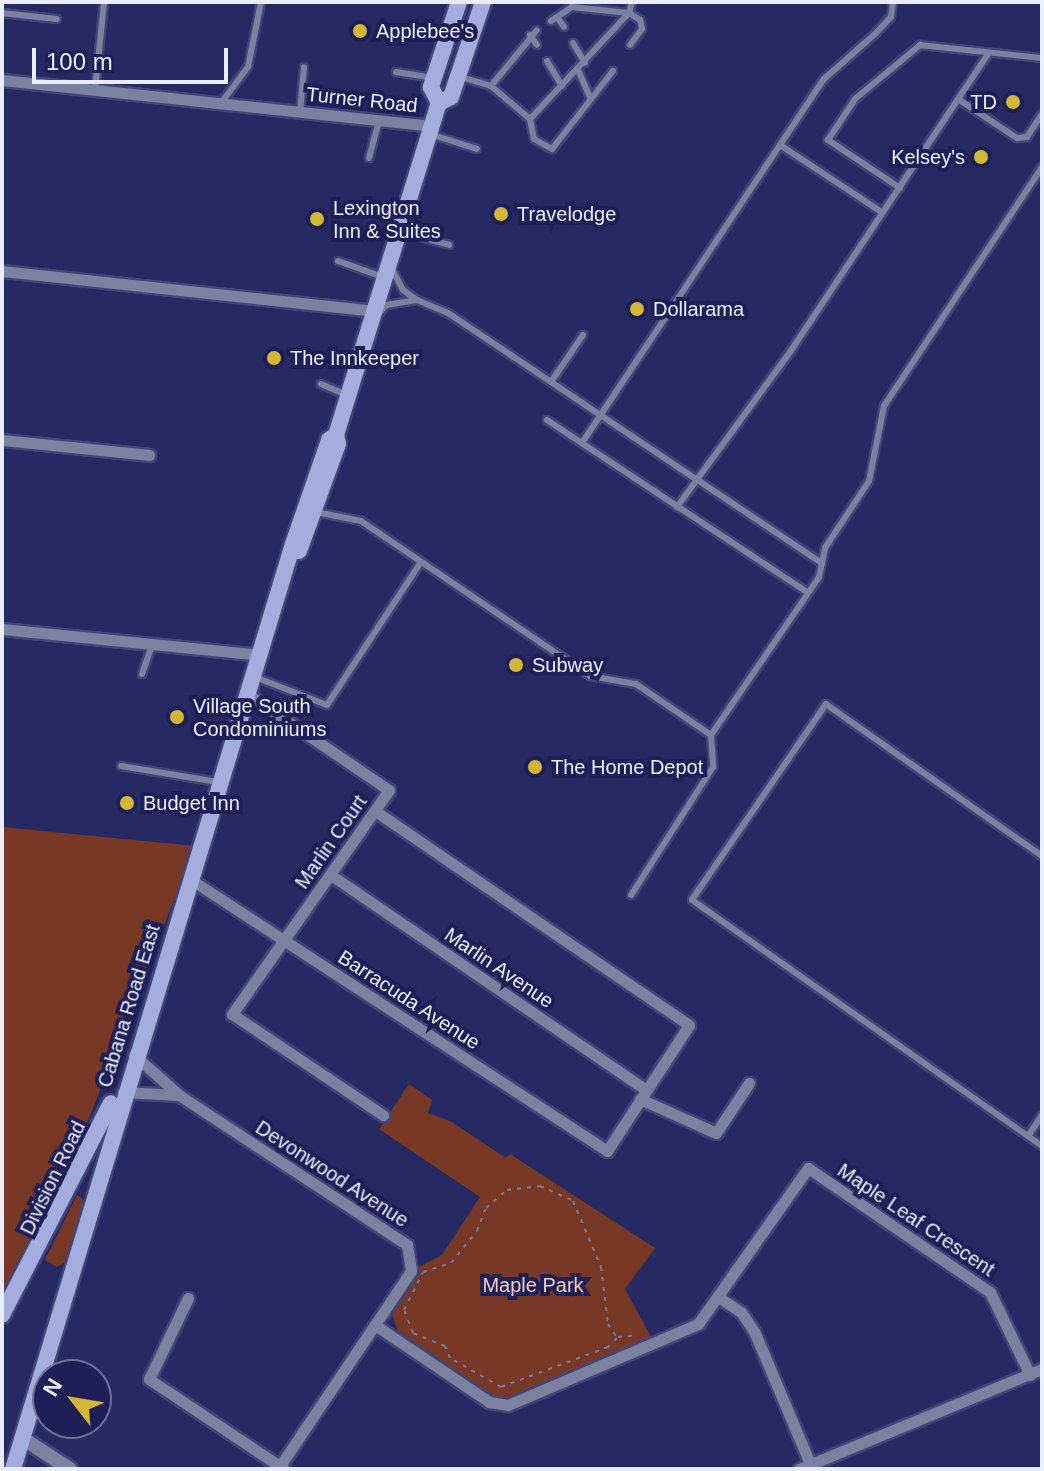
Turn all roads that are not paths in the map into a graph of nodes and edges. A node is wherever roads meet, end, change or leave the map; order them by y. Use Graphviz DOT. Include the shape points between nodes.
graph roads {
  1 [pos="261,2"];
  2 [pos="459,2"];
  3 [pos="483,2"];
  4 [pos="632,2"];
  5 [pos="893,2"];
  6 [pos="104,3"];
  7 [pos="2,13"];
  8 [pos="629,13"];
  9 [pos="57,19"];
  10 [pos="564,27"];
  11 [pos="573,43"];
  12 [pos="537,45"];
  13 [pos="630,45"];
  14 [pos="989,53"];
  15 [pos="1042,58"];
  16 [pos="547,61"];
  17 [pos="585,63"];
  18 [pos="304,67"];
  19 [pos="578,70"];
  20 [pos="613,71"];
  21 [pos="396,72"];
  22 [pos="458,76"];
  23 [pos="434,78"];
  24 [pos="2,80"];
  25 [pos="491,86"];
  26 [pos="562,86"];
  27 [pos="95,90"];
  28 [pos="591,99"];
  29 [pos="958,99"];
  30 [pos="221,103"];
  31 [pos="439,103"];
  32 [pos="300,112"];
  33 [pos="1042,114"];
  34 [pos="530,119"];
  35 [pos="379,120"];
  36 [pos="431,130"];
  37 [pos="780,145"];
  38 [pos="477,149"];
  39 [pos="369,158"];
  40 [pos="1042,167"];
  41 [pos="900,188"];
  42 [pos="883,213"];
  43 [pos="399,231"];
  44 [pos="449,245"];
  45 [pos="392,255"];
  46 [pos="338,261"];
  47 [pos="2,271"];
  48 [pos="385,278"];
  49 [pos="417,300"];
  50 [pos="373,316"];
  51 [pos="583,335"];
  52 [pos="551,382"];
  53 [pos="321,384"];
  54 [pos="349,395"];
  55 [pos="601,415"];
  56 [pos="547,420"];
  57 [pos="2,440"];
  58 [pos="582,443"];
  59 [pos="149,455"];
  60 [pos="699,481"];
  61 [pos="677,507"];
  62 [pos="310,511"];
  63 [pos="421,562"];
  64 [pos="822,563"];
  65 [pos="808,593"];
  66 [pos="2,629"];
  67 [pos="152,645"];
  68 [pos="262,655"];
  69 [pos="142,674"];
  70 [pos="255,677"];
  71 [pos="249,695"];
  72 [pos="711,735"];
  73 [pos="121,766"];
  74 [pos="221,782"];
  75 [pos="375,811"];
  76 [pos="1042,856"];
  77 [pos="331,875"];
  78 [pos="190,879"];
  79 [pos="631,895"];
  80 [pos="284,940"];
  81 [pos="134,1055"];
  82 [pos="749,1083"];
  83 [pos="123,1092"];
  84 [pos="643,1094"];
  85 [pos="179,1095"];
  86 [pos="383,1115"];
  87 [pos="1042,1115"];
  88 [pos="1028,1136"];
  89 [pos="1042,1146"];
  90 [pos="188,1298"];
  91 [pos="720,1298"];
  92 [pos="2,1315"];
  93 [pos="375,1325"];
  94 [pos="1042,1369"];
  95 [pos="1030,1375"];
  96 [pos="22,1438"];
  97 [pos="807,1467"];
  98 [pos="282,1468"];
  99 [pos="13,1469"];
  100 [pos="70,1469"];
  1 -- 30 [label="lane" via="248,67"];
  2 -- 23 [label="main road, Cabana Road East"];
  3 -- 22 [label="main road, Cabana Road East"];
  4 -- 8 [label="lane"];
  5 -- 37 [label="lane" via="891,17 824,79"];
  6 -- 27 [label="lane"];
  7 -- 9 [label="lane"];
  8 -- 10 [label="lane" via="572,7 554,19"];
  8 -- 13 [label="lane" via="640,20 642,29"];
  8 -- 17 [label="lane"];
  11 -- 17 [label="lane"];
  12 -- 25 [label="lane" via="533,33"];
  14 -- 15 [label="lane"];
  14 -- 29 [label="lane"];
  14 -- 41 [label="lane" via="920,45 855,99 836,126 828,140"];
  16 -- 26 [label="lane"];
  17 -- 19 [label="lane"];
  18 -- 32 [label="lane"];
  19 -- 26 [label="lane"];
  19 -- 28 [label="lane"];
  20 -- 28 [label="lane"];
  21 -- 23 [label="lane"];
  22 -- 25 [label="lane"];
  22 -- 31 [label="main road, Cabana Road East" via="451,97"];
  23 -- 31 [label="main road, Cabana Road East" via="431,87"];
  24 -- 27 [label="street, Turner Road"];
  25 -- 34 [label="lane"];
  26 -- 34 [label="lane"];
  27 -- 30 [label="street, Turner Road"];
  28 -- 34 [label="lane" via="552,149 534,139"];
  29 -- 33 [label="lane" via="1017,138 1027,137"];
  29 -- 41 [label="lane"];
  30 -- 32 [label="street, Turner Road" via="267,114"];
  31 -- 36 [label="main road, Cabana Road East"];
  32 -- 35 [label="street, Turner Road"];
  35 -- 36 [label="street, Turner Road"];
  35 -- 39 [label="lane"];
  36 -- 38 [label="lane"];
  36 -- 43 [label="main road, Cabana Road East"];
  37 -- 42 [label="lane"];
  37 -- 55 [label="lane"];
  40 -- 64 [label="lane" via="884,406 869,481 825,548"];
  41 -- 42 [label="lane"];
  42 -- 60 [label="lane"];
  43 -- 44 [label="lane"];
  43 -- 45 [label="main road, Cabana Road East"];
  45 -- 48 [label="main road, Cabana Road East"];
  45 -- 49 [label="lane" via="393,275"];
  46 -- 48 [label="lane"];
  47 -- 50 [label="street"];
  48 -- 50 [label="main road, Cabana Road East"];
  49 -- 50 [label="lane" via="386,305"];
  49 -- 52 [label="lane" via="448,313"];
  50 -- 54 [label="main road, Cabana Road East"];
  51 -- 52 [label="lane"];
  52 -- 55 [label="lane"];
  53 -- 54 [label="lane"];
  54 -- 62 [label="main road, Cabana Road East" via="338,444"];
  55 -- 58 [label="lane"];
  55 -- 60 [label="lane"];
  56 -- 58 [label="lane"];
  57 -- 59 [label="street"];
  58 -- 61 [label="lane"];
  60 -- 61 [label="lane"];
  60 -- 64 [label="lane"];
  61 -- 65 [label="lane"];
  62 -- 63 [label="lane" via="361,521"];
  62 -- 68 [label="main road, Cabana Road East" via="304,547 293,558"];
  63 -- 70 [label="lane" via="327,705"];
  63 -- 72 [label="lane" via="590,676 636,684"];
  64 -- 65 [label="lane"];
  65 -- 72 [label="lane"];
  66 -- 67 [label="street"];
  67 -- 68 [label="street"];
  67 -- 69 [label="lane"];
  68 -- 70 [label="main road, Cabana Road East"];
  70 -- 71 [label="main road, Cabana Road East"];
  71 -- 74 [label="main road, Cabana Road East"];
  71 -- 75 [label="street, Marlin Court" via="389,790"];
  72 -- 79 [label="lane" via="713,767"];
  73 -- 74 [label="lane"];
  74 -- 78 [label="main road, Cabana Road East"];
  75 -- 77 [label="street, Marlin Court"];
  75 -- 84 [label="street" via="689,1025"];
  76 -- 88 [label="lane" via="826,704 692,900"];
  77 -- 80 [label="street, Marlin Court"];
  77 -- 84 [label="street, Marlin Avenue"];
  78 -- 80 [label="street, Barracuda Avenue"];
  78 -- 81 [label="main road, Cabana Road East"];
  80 -- 84 [label="street, Barracuda Avenue" via="607,1151"];
  80 -- 86 [label="street, Marlin Court" via="232,1014"];
  81 -- 83 [label="main road, Cabana Road East"];
  81 -- 85 [label="street, Devonwood Avenue"];
  81 -- 92 [label="main road, Division Road" via="72,1187"];
  82 -- 84 [label="street, Marlin Avenue" via="716,1133"];
  83 -- 85 [label="street"];
  83 -- 96 [label="main road, Cabana Road East"];
  85 -- 93 [label="street, Devonwood Avenue" via="407,1245 411,1271"];
  87 -- 88 [label="lane"];
  88 -- 89 [label="lane"];
  90 -- 98 [label="street" via="149,1379"];
  91 -- 93 [label="street, Maple Leaf Crescent" via="698,1324 669,1340 508,1405 489,1402"];
  91 -- 95 [label="street, Maple Leaf Crescent" via="808,1168 990,1292"];
  91 -- 97 [label="street" via="741,1312 754,1331"];
  93 -- 98 [label="street, Devonwood Avenue"];
  94 -- 95 [label="street"];
  95 -- 97 [label="street"];
  96 -- 99 [label="main road, Cabana Road East"];
  96 -- 100 [label="street"];
}
